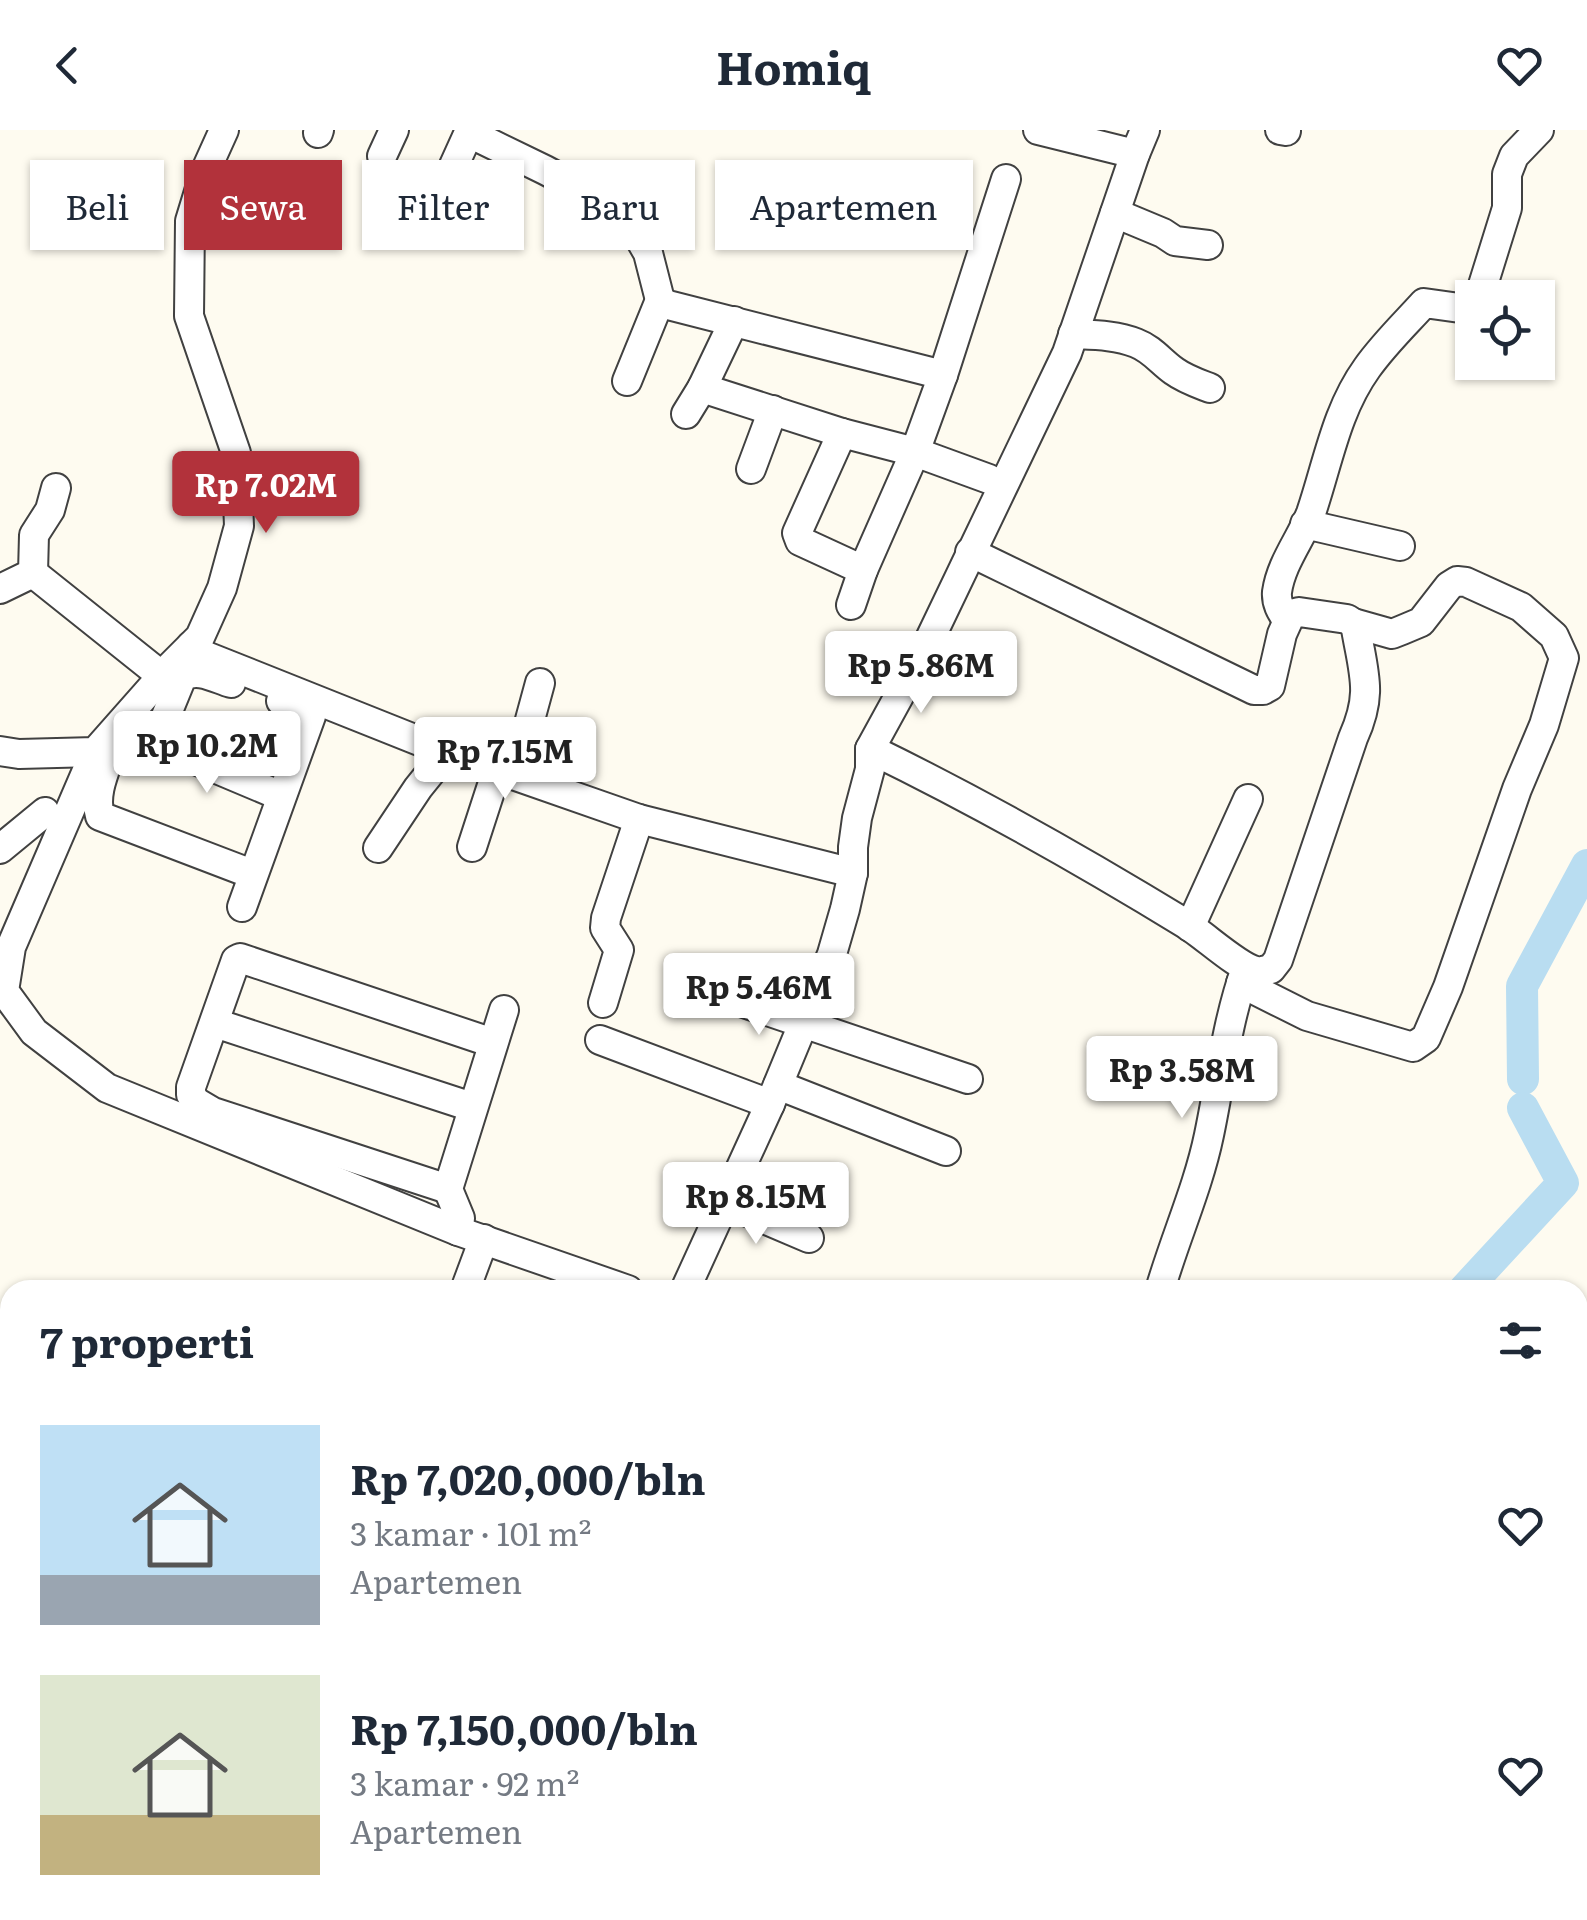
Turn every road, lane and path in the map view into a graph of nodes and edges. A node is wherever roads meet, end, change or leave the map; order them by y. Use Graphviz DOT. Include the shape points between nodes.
graph roads {
  1 [pos="224,130"];
  2 [pos="1038,130"];
  3 [pos="1539,130"];
  4 [pos="470,132"];
  5 [pos="1140,142"];
  6 [pos="457,160"];
  7 [pos="1006,179"];
  8 [pos="1115,213"];
  9 [pos="1208,245"];
  10 [pos="1485,280"];
  11 [pos="660,300"];
  12 [pos="1455,308"];
  13 [pos="734,321"];
  14 [pos="1070,344"];
  15 [pos="944,375"];
  16 [pos="627,381"];
  17 [pos="702,388"];
  18 [pos="1210,388"];
  19 [pos="773,410"];
  20 [pos="686,414"];
  21 [pos="842,433"];
  22 [pos="914,452"];
  23 [pos="751,469"];
  24 [pos="989,479"];
  25 [pos="56,488"];
  26 [pos="1304,524"];
  27 [pos="1400,546"];
  28 [pos="970,552"];
  29 [pos="862,570"];
  30 [pos="33,572"];
  31 [pos="0,588"];
  32 [pos="851,604"];
  33 [pos="1287,620"];
  34 [pos="1353,622"];
  35 [pos="916,628"];
  36 [pos="180,663"];
  37 [pos="540,682"];
  38 [pos="155,743"];
  39 [pos="870,749"];
  40 [pos="0,751"];
  41 [pos="95,752"];
  42 [pos="447,752"];
  43 [pos="506,772"];
  44 [pos="282,796"];
  45 [pos="1248,798"];
  46 [pos="45,812"];
  47 [pos="640,818"];
  48 [pos="472,847"];
  49 [pos="378,848"];
  50 [pos="0,849"];
  51 [pos="853,873"];
  52 [pos="252,874"];
  53 [pos="242,907"];
  54 [pos="1190,927"];
  55 [pos="1244,975"];
  56 [pos="2,994"];
  57 [pos="732,999"];
  58 [pos="603,1004"];
  59 [pos="504,1010"];
  60 [pos="215,1022"];
  61 [pos="804,1023"];
  62 [pos="600,1040"];
  63 [pos="493,1043"];
  64 [pos="968,1079"];
  65 [pos="774,1095"];
  66 [pos="472,1107"];
  67 [pos="946,1151"];
  68 [pos="448,1188"];
  69 [pos="724,1202"];
  70 [pos="471,1235"];
  71 [pos="809,1238"];
  72 [pos="466,1280"];
  73 [pos="599,1280"];
  74 [pos="689,1280"];
  75 [pos="1163,1280"];
  1 -- 36 [label="street" via="190,221 188,316 236,453 239,526 222,588"];
  2 -- 5 [label="street"];
  3 -- 10 [label="street" via="1507,174 1508,208"];
  4 -- 6 [label="street"];
  4 -- 11 [label="street" via="596,197 648,253"];
  5 -- 8 [label="street"];
  7 -- 15 [label="street"];
  8 -- 9 [label="street" via="1175,241"];
  8 -- 14 [label="street"];
  11 -- 13 [label="street"];
  11 -- 16 [label="street"];
  12 -- 26 [label="street" via="1424,304 1366,369 1336,425"];
  13 -- 15 [label="street"];
  13 -- 17 [label="street"];
  14 -- 18 [label="street" via="1105,336 1136,343"];
  14 -- 24 [label="street" via="1039,368"];
  14 -- 28 [label="street"];
  15 -- 22 [label="street"];
  17 -- 19 [label="street"];
  17 -- 20 [label="street"];
  19 -- 21 [label="street"];
  19 -- 23 [label="street"];
  21 -- 22 [label="street"];
  21 -- 29 [label="street" via="796,533 800,541"];
  22 -- 24 [label="street"];
  22 -- 29 [label="street"];
  24 -- 35 [label="street"];
  25 -- 30 [label="street" via="34,534"];
  26 -- 27 [label="street"];
  26 -- 33 [label="street" via="1276,593"];
  28 -- 33 [label="street" via="1254,690 1270,686"];
  28 -- 39 [label="street"];
  29 -- 32 [label="street"];
  30 -- 31 [label="street"];
  30 -- 36 [label="street"];
  33 -- 34 [label="street" via="1299,612"];
  34 -- 55 [label="street" via="1365,708 1278,960 1271,969"];
  34 -- 55 [label="street" via="1392,634 1421,622 1449,586 1466,582 1521,607 1554,636 1564,658 1426,1038 1413,1047 1308,1016"];
  36 -- 38 [label="street" via="182,677"];
  36 -- 41 [label="street"];
  36 -- 42 [label="street" via="206,656"];
  36 -- 44 [label="street" via="310,714"];
  37 -- 43 [label="street"];
  38 -- 44 [label="street"];
  38 -- 52 [label="street" via="130,736 113,747 98,794 100,816"];
  39 -- 51 [label="street"];
  39 -- 54 [label="street" via="972,799"];
  40 -- 41 [label="street"];
  41 -- 56 [label="street" via="11,947"];
  42 -- 43 [label="street"];
  42 -- 49 [label="street"];
  43 -- 47 [label="street"];
  43 -- 48 [label="street"];
  44 -- 52 [label="street"];
  45 -- 54 [label="street"];
  46 -- 50 [label="street"];
  47 -- 51 [label="street"];
  47 -- 58 [label="street" via="606,918 618,950"];
  51 -- 61 [label="street" via="832,954"];
  52 -- 53 [label="street"];
  54 -- 55 [label="street"];
  55 -- 75 [label="street" via="1209,1134"];
  56 -- 70 [label="street" via="34,1032 107,1088"];
  57 -- 61 [label="street"];
  59 -- 63 [label="street"];
  60 -- 63 [label="street" via="236,960 244,958"];
  60 -- 66 [label="street"];
  60 -- 68 [label="street" via="191,1087 196,1102"];
  61 -- 64 [label="street"];
  61 -- 65 [label="street"];
  62 -- 65 [label="street"];
  63 -- 66 [label="street"];
  65 -- 67 [label="street"];
  65 -- 69 [label="street"];
  66 -- 68 [label="street"];
  68 -- 70 [label="street"];
  69 -- 71 [label="street"];
  69 -- 74 [label="street"];
  70 -- 72 [label="street"];
  70 -- 73 [label="street"];
}
